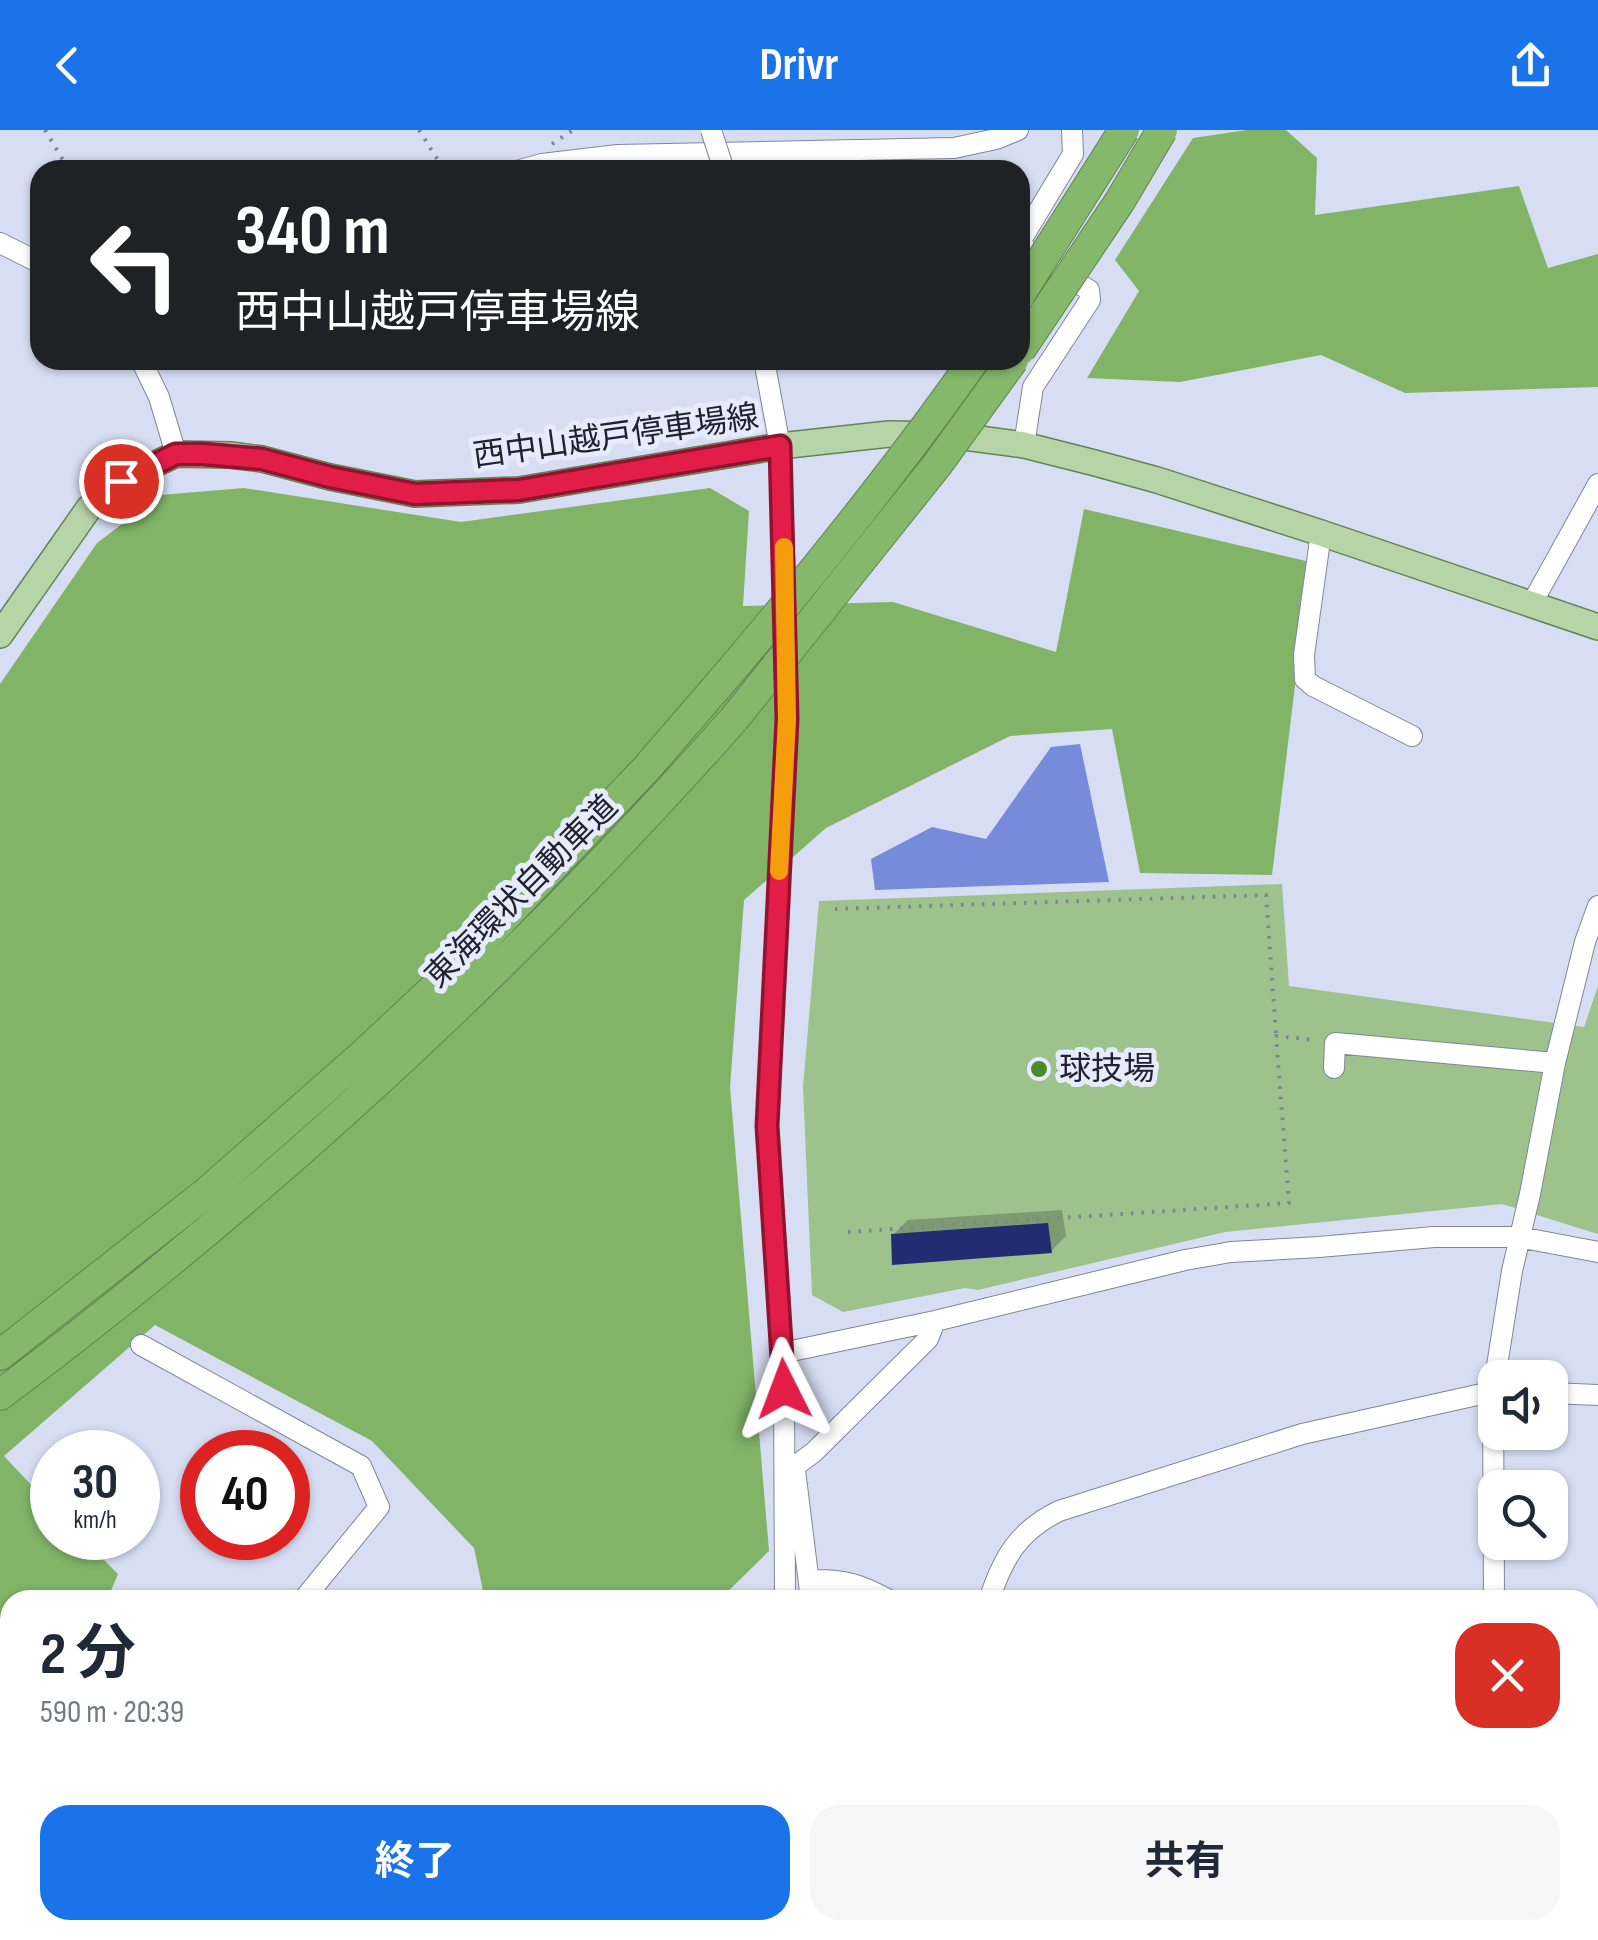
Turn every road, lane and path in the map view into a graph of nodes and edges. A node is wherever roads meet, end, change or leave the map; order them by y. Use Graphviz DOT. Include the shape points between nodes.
graph roads {
  1 [pos="45,130"];
  2 [pos="419,130"];
  3 [pos="710,130"];
  4 [pos="1018,130"];
  5 [pos="1072,130"];
  6 [pos="1124,130"];
  7 [pos="1162,130"];
  8 [pos="62,160"];
  9 [pos="438,160"];
  10 [pos="572,160"];
  11 [pos="720,160"];
  12 [pos="1030,226"];
  13 [pos="0,243"];
  14 [pos="1030,253"];
  15 [pos="30,257"];
  16 [pos="1030,278"];
  17 [pos="1030,335"];
  18 [pos="147,370"];
  19 [pos="766,370"];
  20 [pos="967,370"];
  21 [pos="1005,370"];
  22 [pos="1024,445"];
  23 [pos="780,446"];
  24 [pos="176,454"];
  25 [pos="1598,484"];
  26 [pos="1321,533"];
  27 [pos="1532,604"];
  28 [pos="1598,627"];
  29 [pos="0,635"];
  30 [pos="1412,736"];
  31 [pos="1598,906"];
  32 [pos="835,910"];
  33 [pos="1276,1036"];
  34 [pos="1334,1042"];
  35 [pos="1554,1063"];
  36 [pos="1334,1068"];
  37 [pos="848,1232"];
  38 [pos="1519,1236"];
  39 [pos="1598,1252"];
  40 [pos="935,1321"];
  41 [pos="140,1345"];
  42 [pos="782,1353"];
  43 [pos="0,1356"];
  44 [pos="1499,1360"];
  45 [pos="784,1389"];
  46 [pos="1568,1394"];
  47 [pos="0,1395"];
  48 [pos="1478,1395"];
  49 [pos="1598,1396"];
  50 [pos="1494,1450"];
  51 [pos="794,1466"];
  52 [pos="312,1590"];
  53 [pos="785,1590"];
  54 [pos="810,1590"];
  55 [pos="870,1590"];
  56 [pos="992,1590"];
  57 [pos="1494,1590"];
  1 -- 8 [label="path"];
  2 -- 9 [label="path"];
  3 -- 11 [label="street, bridge"];
  4 -- 10 [label="street" via="954,148"];
  5 -- 12 [label="street" via="1072,154"];
  6 -- 16 [label="highway, bridge"];
  7 -- 17 [label="highway, bridge"];
  13 -- 15 [label="street"];
  14 -- 22 [label="street" via="1089,290 1090,300 1033,387"];
  18 -- 24 [label="street"];
  19 -- 23 [label="street"];
  20 -- 43 [label="highway, 東海環状自動車道, bridge" via="734,668 458,966 228,1174"];
  21 -- 47 [label="highway, 東海環状自動車道, bridge" via="734,719 569,898 419,1045 228,1216"];
  22 -- 23 [label="main road, 西中山越戸停車場線" via="889,434"];
  22 -- 26 [label="main road, 西中山越戸停車場線"];
  23 -- 24 [label="main road, 西中山越戸停車場線" via="519,490 415,494 262,459"];
  23 -- 42 [label="street" via="787,719 767,1126"];
  24 -- 29 [label="main road, 西中山越戸停車場線" via="121,481 89,508"];
  25 -- 27 [label="street"];
  26 -- 27 [label="main road, 西中山越戸停車場線"];
  26 -- 30 [label="street" via="1305,679"];
  27 -- 28 [label="main road, 西中山越戸停車場線"];
  31 -- 35 [label="street"];
  32 -- 33 [label="path" via="1266,895"];
  33 -- 34 [label="path"];
  33 -- 37 [label="path" via="1289,1202"];
  34 -- 35 [label="street"];
  34 -- 36 [label="street"];
  35 -- 38 [label="street"];
  38 -- 39 [label="street"];
  38 -- 40 [label="street" via="1231,1252"];
  38 -- 44 [label="street"];
  40 -- 42 [label="street"];
  40 -- 51 [label="street" via="928,1339"];
  41 -- 52 [label="street" via="362,1466 380,1507"];
  42 -- 45 [label="street"];
  45 -- 51 [label="street"];
  45 -- 53 [label="street"];
  46 -- 49 [label="street"];
  48 -- 56 [label="street" via="1302,1434 1059,1511 1034,1525 1006,1556"];
  50 -- 57 [label="street"];
  51 -- 54 [label="street"];
  54 -- 55 [label="street" via="838,1580"];
}
